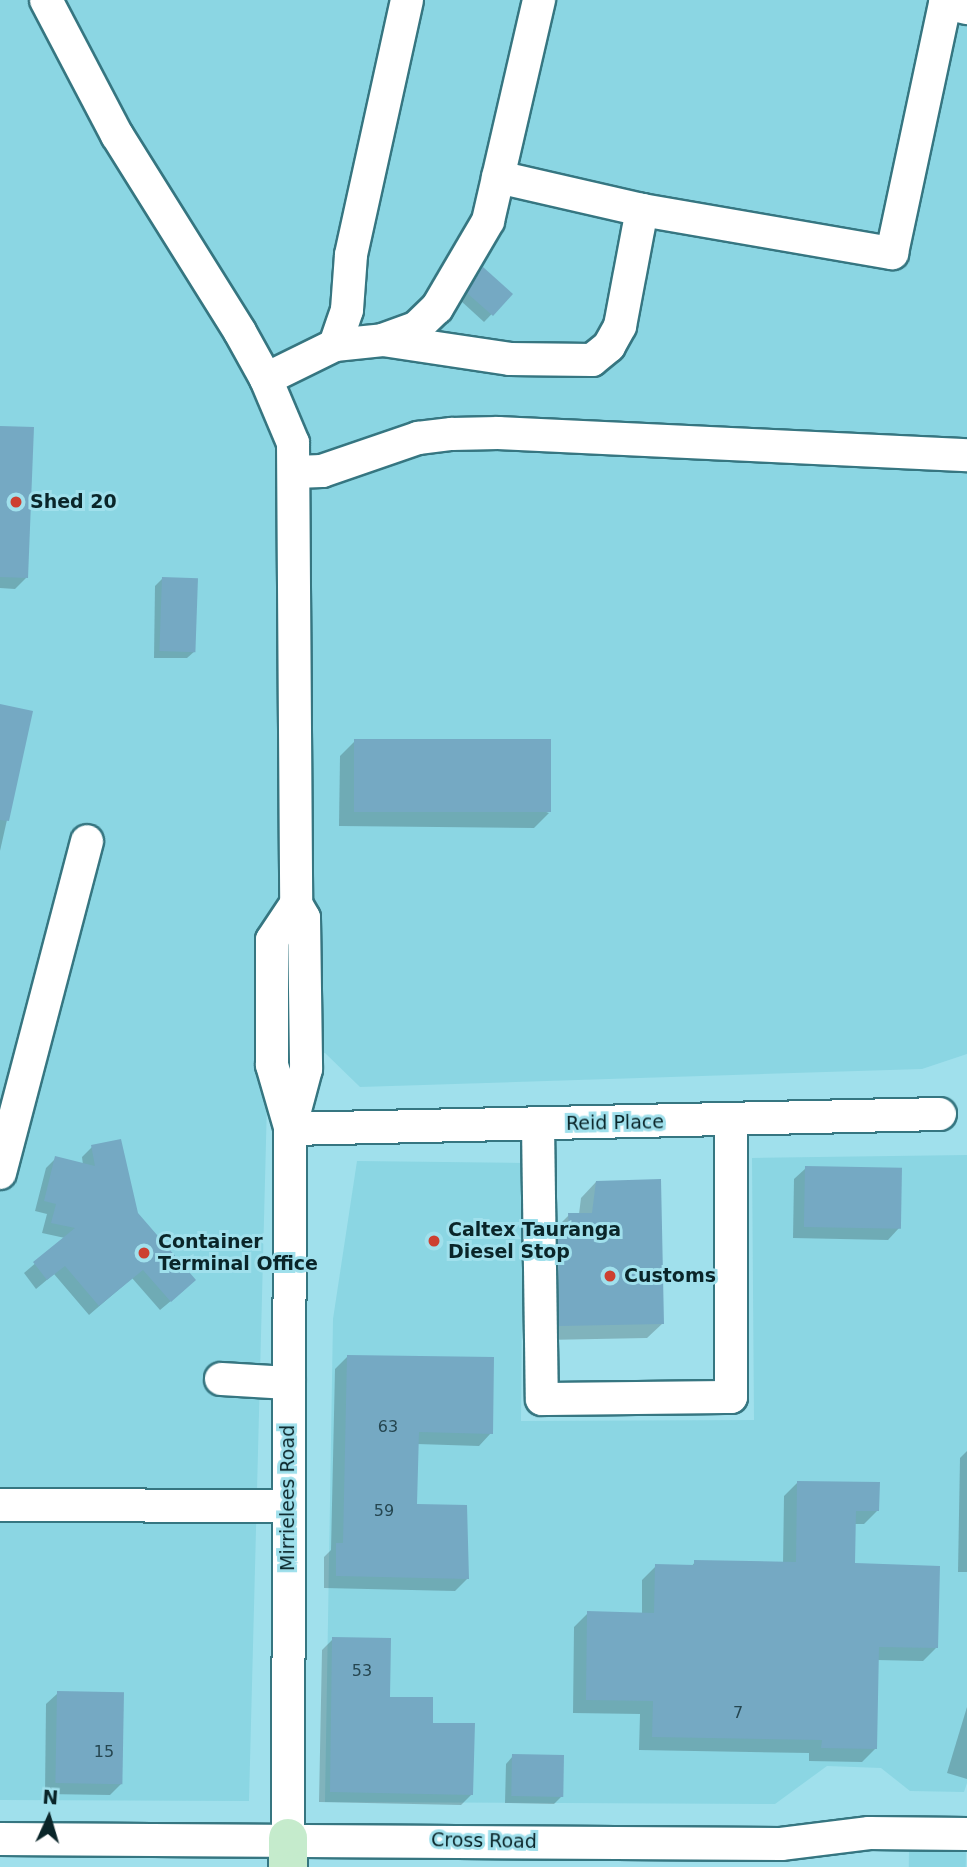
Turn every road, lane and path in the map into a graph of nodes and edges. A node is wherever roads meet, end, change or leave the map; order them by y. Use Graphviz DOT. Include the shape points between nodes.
graph roads {
  1 [pos="46,0"];
  2 [pos="408,0"];
  3 [pos="539,0"];
  4 [pos="967,8"];
  5 [pos="498,177"];
  6 [pos="642,210"];
  7 [pos="383,340"];
  8 [pos="335,345"];
  9 [pos="266,379"];
  10 [pos="967,455"];
  11 [pos="295,472"];
  12 [pos="87,841"];
  13 [pos="940,1114"];
  14 [pos="731,1120"];
  15 [pos="538,1125"];
  16 [pos="290,1129"];
  17 [pos="0,1172"];
  18 [pos="220,1379"];
  19 [pos="289,1382"];
  20 [pos="0,1505"];
  21 [pos="289,1506"];
  22 [pos="967,1817"];
  23 [pos="904,1833"];
  24 [pos="967,1834"];
  25 [pos="0,1839"];
  26 [pos="288,1853"];
  27 [pos="781,1855"];
  1 -- 9 [label="street, Mirrielees Road" via="117,135"];
  2 -- 8 [label="street" via="351,255 347,310"];
  3 -- 5 [label="street"];
  4 -- 6 [label="street" via="945,4 892,253"];
  5 -- 6 [label="street"];
  5 -- 7 [label="street" via="488,221 437,308 415,328"];
  6 -- 7 [label="street" via="620,326 609,346 592,360 510,359"];
  7 -- 8 [label="street"];
  8 -- 9 [label="street"];
  9 -- 11 [label="street, Mirrielees Road" via="293,443"];
  10 -- 11 [label="street" via="452,434 418,438 322,471"];
  11 -- 16 [label="street, Mirrielees Road" via="296,904 304,918 306,1069"];
  12 -- 17 [label="street"];
  13 -- 14 [label="street, Reid Place"];
  14 -- 15 [label="street, Reid Place"];
  14 -- 15 [label="street" via="731,1396 542,1399"];
  15 -- 16 [label="street, Reid Place"];
  16 -- 19 [label="street, Mirrielees Road"];
  18 -- 19 [label="street"];
  19 -- 21 [label="street, Mirrielees Road"];
  20 -- 21 [label="street"];
  21 -- 26 [label="street, Mirrielees Road"];
  22 -- 23 [label="street" via="934,1821"];
  23 -- 24 [label="street, Cross Road"];
  23 -- 27 [label="street, Cross Road" via="869,1833"];
  25 -- 26 [label="street, Cross Road"];
  26 -- 27 [label="street, Cross Road"];
}
